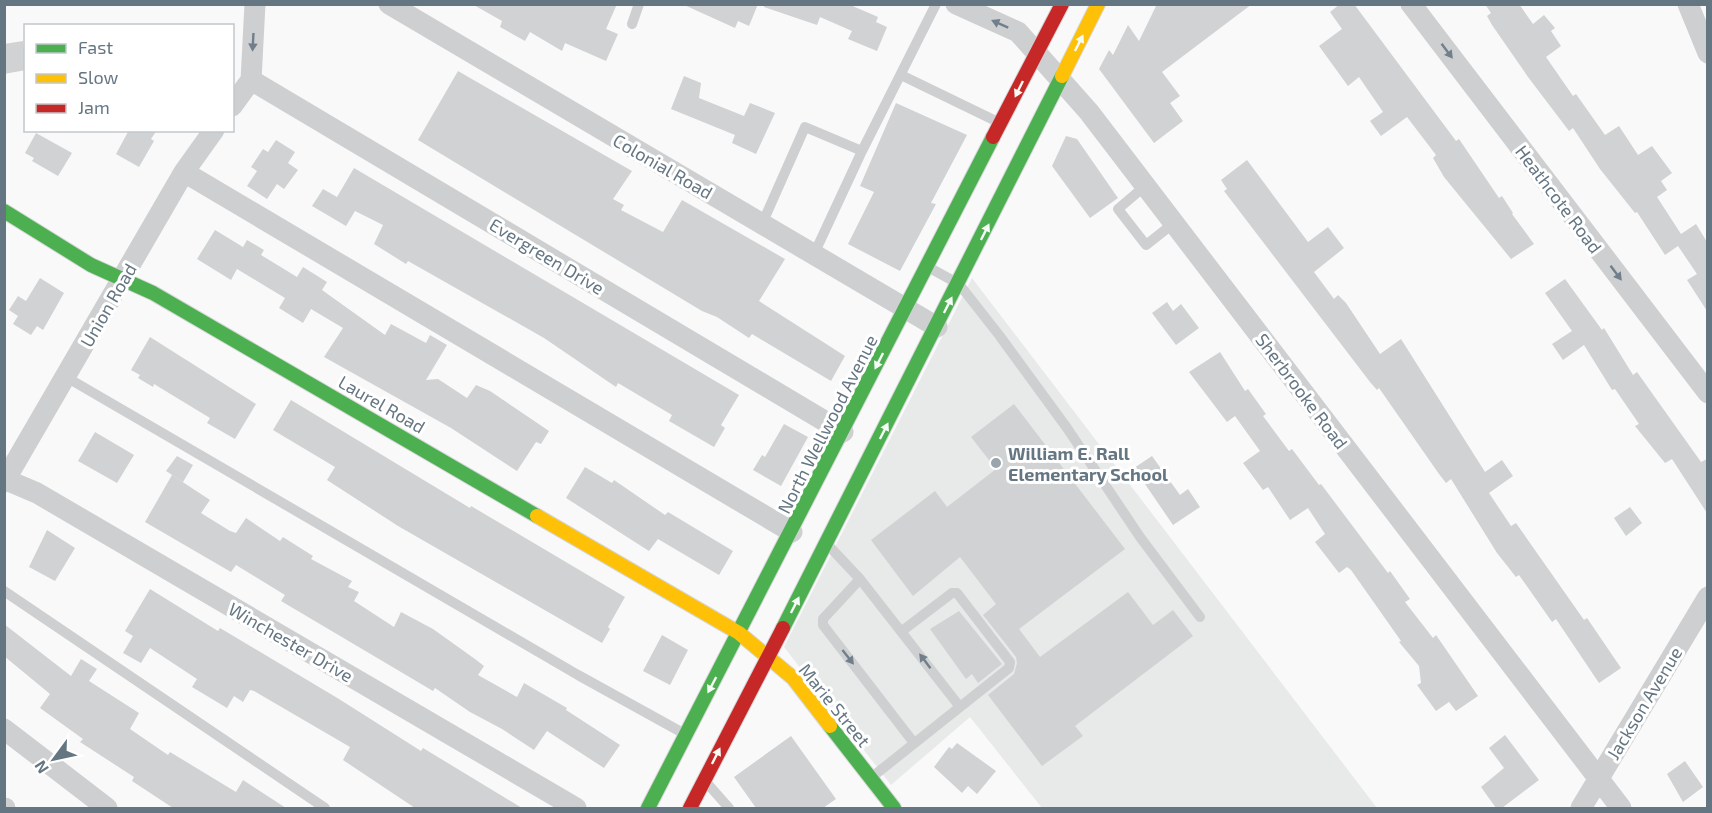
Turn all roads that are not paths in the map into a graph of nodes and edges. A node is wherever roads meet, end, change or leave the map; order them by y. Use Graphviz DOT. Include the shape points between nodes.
graph roads {
  1 [pos="255,4"];
  2 [pos="389,4"];
  3 [pos="639,4"];
  4 [pos="936,4"];
  5 [pos="956,4"];
  6 [pos="1062,4"];
  7 [pos="1098,4"];
  8 [pos="1411,4"];
  9 [pos="1688,4"];
  10 [pos="632,24"];
  11 [pos="1707,53"];
  12 [pos="1036,55"];
  13 [pos="901,75"];
  14 [pos="251,80"];
  15 [pos="1060,81"];
  16 [pos="234,102"];
  17 [pos="1002,124"];
  18 [pos="213,132"];
  19 [pos="862,151"];
  20 [pos="184,172"];
  21 [pos="1145,186"];
  22 [pos="4,211"];
  23 [pos="1174,223"];
  24 [pos="762,224"];
  25 [pos="814,255"];
  26 [pos="927,267"];
  27 [pos="124,278"];
  28 [pos="959,284"];
  29 [pos="906,309"];
  30 [pos="938,327"];
  31 [pos="66,377"];
  32 [pos="1707,393"];
  33 [pos="843,432"];
  34 [pos="5,480"];
  35 [pos="792,532"];
  36 [pos="826,544"];
  37 [pos="860,579"];
  38 [pos="4,591"];
  39 [pos="1707,597"];
  40 [pos="1200,617"];
  41 [pos="902,631"];
  42 [pos="739,633"];
  43 [pos="768,657"];
  44 [pos="960,707"];
  45 [pos="4,729"];
  46 [pos="686,735"];
  47 [pos="914,743"];
  48 [pos="870,778"];
  49 [pos="1599,779"];
  50 [pos="704,780"];
  51 [pos="107,808"];
  52 [pos="325,808"];
  53 [pos="576,808"];
  54 [pos="648,808"];
  55 [pos="690,808"];
  56 [pos="729,808"];
  57 [pos="894,808"];
  58 [pos="1581,808"];
  59 [pos="1621,808"];
  1 -- 14 [label="street, one-way"];
  2 -- 24 [label="street, Colonial Road"];
  3 -- 10 [label="lane"];
  4 -- 13 [label="lane"];
  12 -- 5 [label="street, Sherbrooke Road, one-way" via="1018,32"];
  6 -- 12 [label="main road, North Wellwood Avenue"];
  15 -- 7 [label="main road, one-way"];
  8 -- 32 [label="street, Heathcote Road, one-way"];
  9 -- 11 [label="street"];
  12 -- 15 [label="street, Sherbrooke Road"];
  12 -- 17 [label="main road, North Wellwood Avenue, one-way"];
  13 -- 17 [label="lane"];
  13 -- 19 [label="lane"];
  14 -- 16 [label="street"];
  14 -- 33 [label="street, Evergreen Drive"];
  15 -- 21 [label="street, Sherbrooke Road" via="1089,112"];
  28 -- 15 [label="main road, one-way"];
  17 -- 26 [label="main road, North Wellwood Avenue"];
  18 -- 20 [label="street, Union Road"];
  19 -- 24 [label="lane" via="805,127"];
  19 -- 25 [label="lane"];
  20 -- 27 [label="street, Union Road"];
  20 -- 35 [label="street"];
  21 -- 23 [label="street, Sherbrooke Road"];
  21 -- 23 [label="lane" via="1118,209 1146,245"];
  22 -- 27 [label="main road, Laurel Road" via="91,265"];
  23 -- 49 [label="street, Sherbrooke Road"];
  24 -- 25 [label="street, Colonial Road"];
  25 -- 29 [label="street, Colonial Road"];
  26 -- 28 [label="lane"];
  26 -- 29 [label="main road, North Wellwood Avenue"];
  27 -- 31 [label="street, Union Road"];
  27 -- 42 [label="main road, Laurel Road"];
  30 -- 28 [label="main road, one-way"];
  28 -- 40 [label="lane"];
  29 -- 30 [label="street, Colonial Road"];
  29 -- 33 [label="main road, North Wellwood Avenue, one-way"];
  36 -- 30 [label="main road, one-way"];
  31 -- 34 [label="street, Union Road"];
  31 -- 46 [label="lane"];
  33 -- 35 [label="main road, North Wellwood Avenue"];
  34 -- 53 [label="street, Winchester Drive" via="48,499"];
  35 -- 42 [label="main road, North Wellwood Avenue"];
  36 -- 37 [label="lane"];
  43 -- 36 [label="main road, one-way"];
  37 -- 41 [label="lane"];
  37 -- 47 [label="lane, one-way" via="823,625"];
  38 -- 52 [label="lane"];
  39 -- 49 [label="street, Jackson Avenue"];
  44 -- 41 [label="lane, one-way"];
  41 -- 44 [label="lane" via="957,593 1010,662 1010,668"];
  42 -- 43 [label="main road, Marie Street"];
  42 -- 46 [label="main road, North Wellwood Avenue, one-way"];
  43 -- 48 [label="main road, Marie Street" via="793,678"];
  50 -- 43 [label="main road, one-way"];
  44 -- 47 [label="lane"];
  45 -- 51 [label="street"];
  46 -- 54 [label="main road, North Wellwood Avenue"];
  47 -- 48 [label="lane"];
  48 -- 57 [label="main road, Marie Street"];
  49 -- 58 [label="street, Jackson Avenue"];
  49 -- 59 [label="street, Sherbrooke Road"];
  50 -- 55 [label="main road"];
  50 -- 56 [label="lane"];
}
